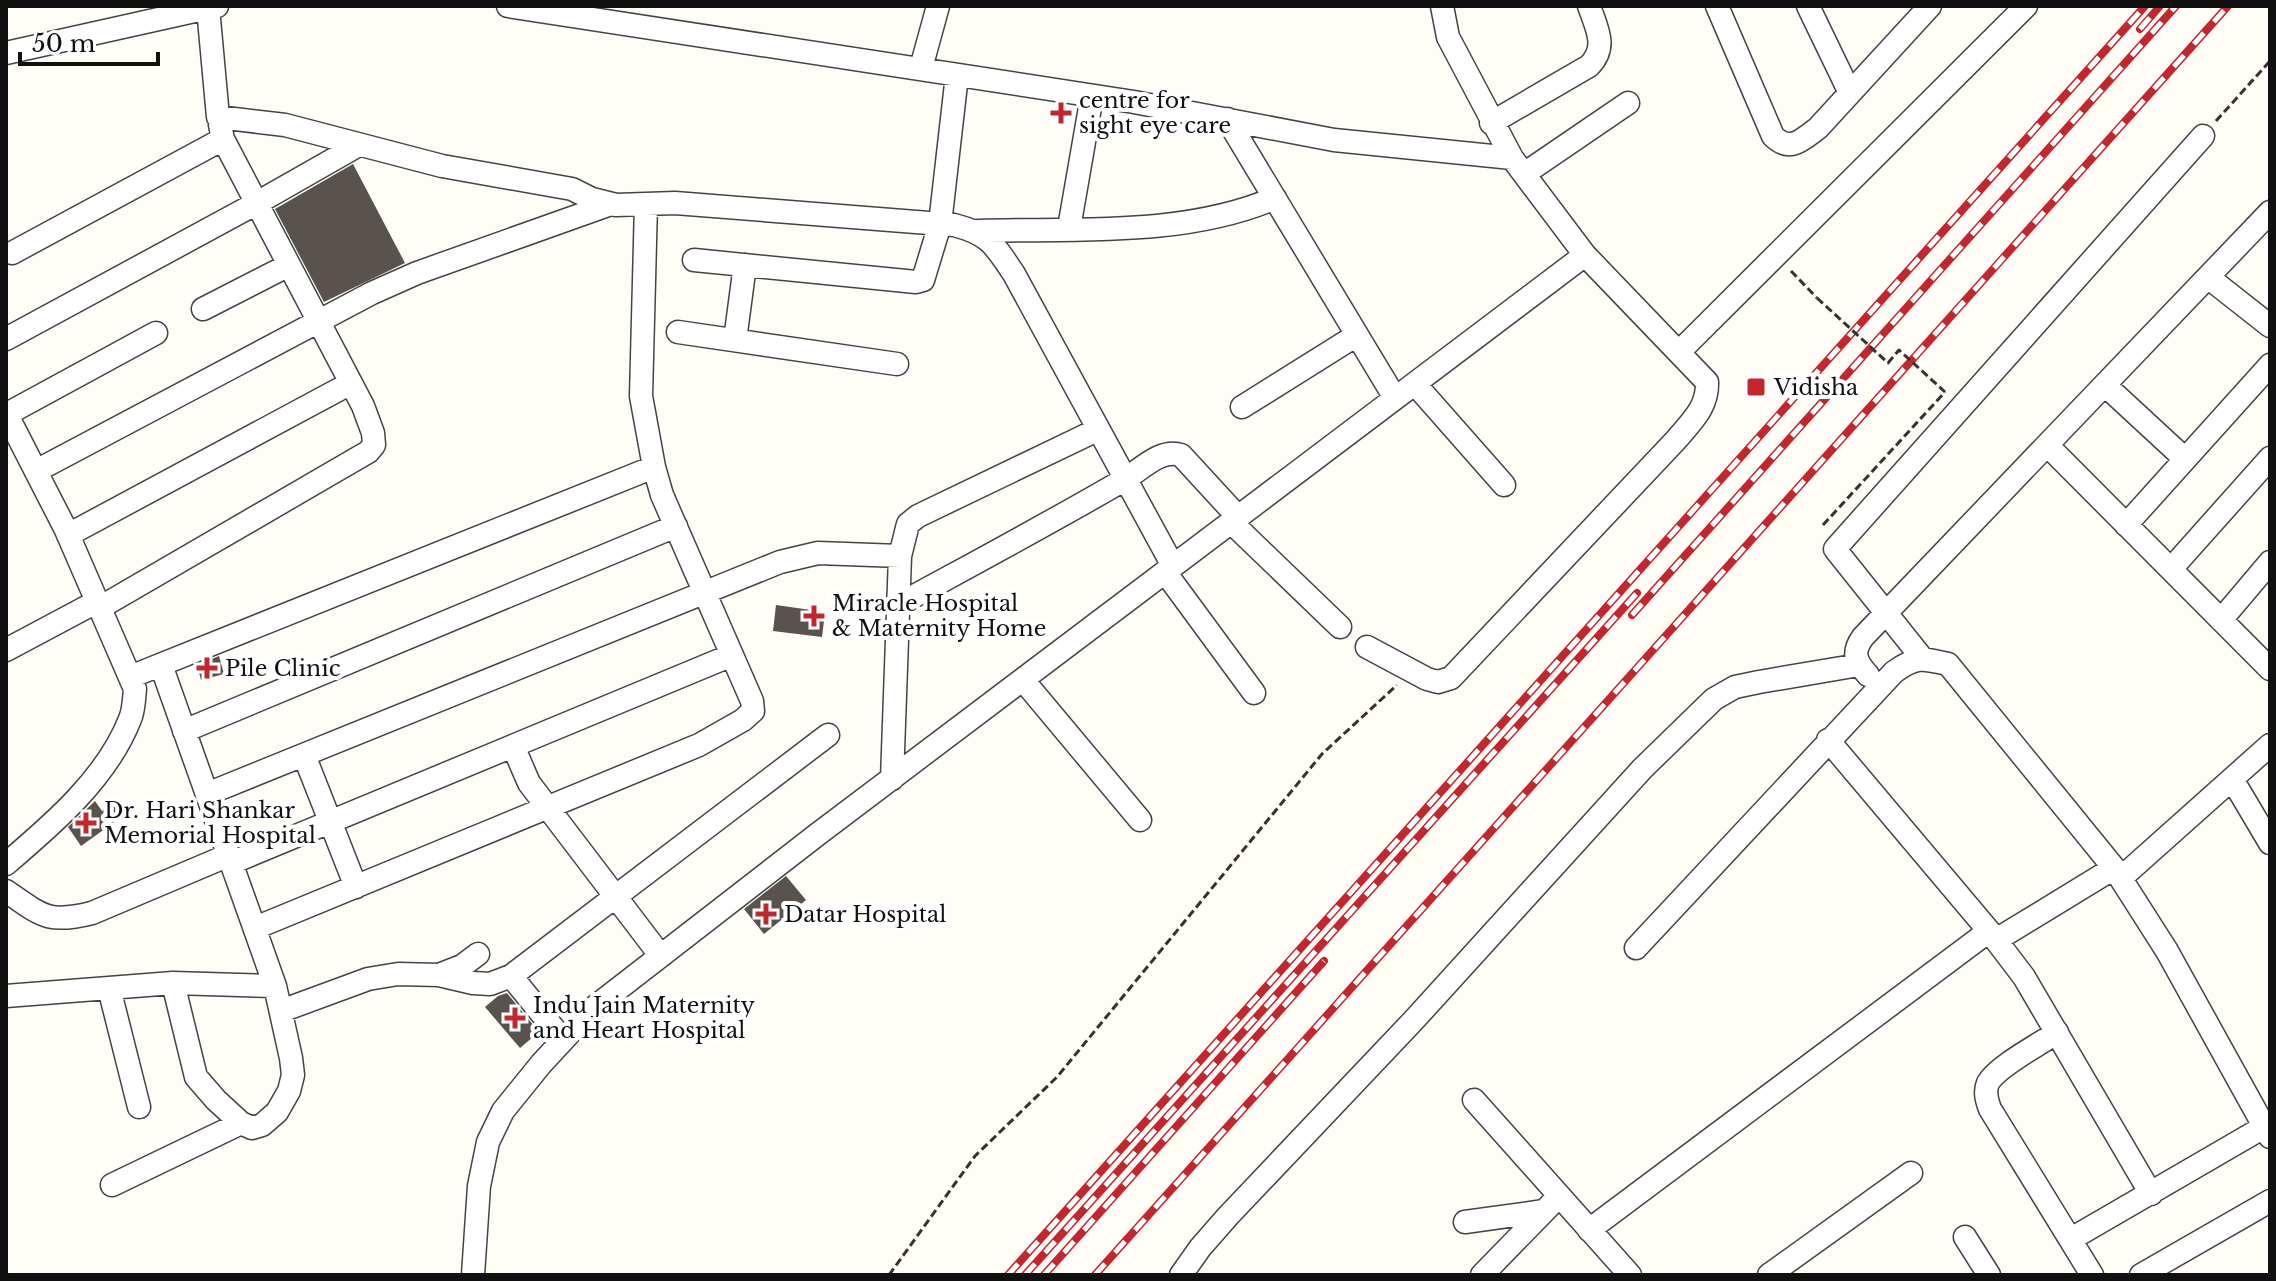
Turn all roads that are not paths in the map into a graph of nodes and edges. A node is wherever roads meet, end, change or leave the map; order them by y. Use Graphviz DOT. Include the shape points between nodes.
graph roads {
  1 [pos="508,6"];
  2 [pos="938,6"];
  3 [pos="1442,6"];
  4 [pos="1589,6"];
  5 [pos="1717,6"];
  6 [pos="1808,6"];
  7 [pos="1930,6"];
  8 [pos="2026,6"];
  9 [pos="213,7"];
  10 [pos="139,14"];
  11 [pos="6,53"];
  12 [pos="921,68"];
  13 [pos="957,75"];
  14 [pos="1850,93"];
  15 [pos="1092,96"];
  16 [pos="1628,103"];
  17 [pos="1227,119"];
  18 [pos="1491,123"];
  19 [pos="220,128"];
  20 [pos="2203,136"];
  21 [pos="357,146"];
  22 [pos="1518,166"];
  23 [pos="1275,198"];
  24 [pos="257,203"];
  25 [pos="611,204"];
  26 [pos="646,204"];
  27 [pos="2270,212"];
  28 [pos="940,224"];
  29 [pos="1069,228"];
  30 [pos="978,231"];
  31 [pos="12,253"];
  32 [pos="1585,255"];
  33 [pos="694,260"];
  34 [pos="289,265"];
  35 [pos="745,265"];
  36 [pos="2209,278"];
  37 [pos="203,309"];
  38 [pos="319,322"];
  39 [pos="2270,326"];
  40 [pos="678,332"];
  41 [pos="156,333"];
  42 [pos="1357,335"];
  43 [pos="6,339"];
  44 [pos="735,340"];
  45 [pos="1679,352"];
  46 [pos="897,364"];
  47 [pos="2270,365"];
  48 [pos="351,383"];
  49 [pos="1415,384"];
  50 [pos="2106,386"];
  51 [pos="1395,398"];
  52 [pos="1242,407"];
  53 [pos="6,414"];
  54 [pos="1097,430"];
  55 [pos="2048,446"];
  56 [pos="2270,458"];
  57 [pos="2185,459"];
  58 [pos="654,467"];
  59 [pos="36,471"];
  60 [pos="1125,479"];
  61 [pos="1504,485"];
  62 [pos="1235,519"];
  63 [pos="2126,525"];
  64 [pos="676,526"];
  65 [pos="68,535"];
  66 [pos="900,556"];
  67 [pos="2270,562"];
  68 [pos="1169,569"];
  69 [pos="2171,569"];
  70 [pos="706,592"];
  71 [pos="100,604"];
  72 [pos="898,605"];
  73 [pos="1886,613"];
  74 [pos="2221,620"];
  75 [pos="1340,627"];
  76 [pos="1367,647"];
  77 [pos="6,650"];
  78 [pos="732,655"];
  79 [pos="1922,658"];
  80 [pos="2268,662"];
  81 [pos="161,665"];
  82 [pos="1859,665"];
  83 [pos="130,677"];
  84 [pos="1023,680"];
  85 [pos="1879,687"];
  86 [pos="1254,693"];
  87 [pos="184,731"];
  88 [pos="828,735"];
  89 [pos="1828,740"];
  90 [pos="2270,745"];
  91 [pos="513,746"];
  92 [pos="304,755"];
  93 [pos="892,779"];
  94 [pos="2232,779"];
  95 [pos="207,794"];
  96 [pos="548,809"];
  97 [pos="1140,820"];
  98 [pos="330,822"];
  99 [pos="2270,843"];
  100 [pos="230,859"];
  101 [pos="6,864"];
  102 [pos="2118,873"];
  103 [pos="356,887"];
  104 [pos="6,891"];
  105 [pos="615,897"];
  106 [pos="255,928"];
  107 [pos="1992,936"];
  108 [pos="1636,948"];
  109 [pos="478,954"];
  110 [pos="660,955"];
  111 [pos="439,975"];
  112 [pos="511,976"];
  113 [pos="173,983"];
  114 [pos="275,986"];
  115 [pos="109,988"];
  116 [pos="6,996"];
  117 [pos="281,1011"];
  118 [pos="2057,1032"];
  119 [pos="563,1040"];
  120 [pos="1474,1100"];
  121 [pos="139,1107"];
  122 [pos="241,1123"];
  123 [pos="2267,1132"];
  124 [pos="1911,1173"];
  125 [pos="112,1185"];
  126 [pos="2151,1194"];
  127 [pos="2270,1201"];
  128 [pos="1552,1204"];
  129 [pos="1465,1222"];
  130 [pos="1589,1230"];
  131 [pos="1965,1237"];
  132 [pos="2071,1239"];
  133 [pos="473,1275"];
  134 [pos="1181,1275"];
  135 [pos="1482,1275"];
  136 [pos="1630,1275"];
  137 [pos="1769,1275"];
  138 [pos="1989,1275"];
  139 [pos="2092,1275"];
  140 [pos="2141,1275"];
  1 -- 12 [label="street"];
  2 -- 12 [label="street"];
  3 -- 18 [label="street" via="1448,37"];
  4 -- 18 [label="street" via="1599,56"];
  5 -- 14 [label="street" via="1781,144 1801,141"];
  6 -- 14 [label="street"];
  7 -- 14 [label="street"];
  8 -- 45 [label="street"];
  9 -- 10 [label="street"];
  9 -- 19 [label="street"];
  10 -- 11 [label="street"];
  12 -- 13 [label="street"];
  13 -- 15 [label="street"];
  13 -- 28 [label="street"];
  15 -- 17 [label="street"];
  15 -- 29 [label="street"];
  16 -- 22 [label="street"];
  17 -- 22 [label="street"];
  17 -- 23 [label="street"];
  18 -- 22 [label="street"];
  19 -- 21 [label="street" via="285,125"];
  19 -- 24 [label="street"];
  19 -- 31 [label="street"];
  20 -- 73 [label="street" via="1835,549"];
  21 -- 24 [label="street"];
  21 -- 25 [label="street" via="572,189"];
  22 -- 32 [label="street"];
  23 -- 29 [label="street" via="1231,215"];
  23 -- 42 [label="street"];
  24 -- 34 [label="street"];
  24 -- 43 [label="street"];
  25 -- 26 [label="street"];
  25 -- 38 [label="street" via="417,273"];
  26 -- 28 [label="street"];
  26 -- 58 [label="street" via="641,396"];
  27 -- 36 [label="street"];
  28 -- 30 [label="street"];
  28 -- 35 [label="street" via="927,272 916,282"];
  29 -- 30 [label="street"];
  30 -- 54 [label="street" via="1014,274"];
  32 -- 45 [label="street"];
  32 -- 49 [label="street"];
  33 -- 35 [label="street"];
  34 -- 37 [label="street"];
  34 -- 38 [label="street"];
  35 -- 44 [label="street"];
  36 -- 39 [label="street"];
  36 -- 50 [label="street"];
  38 -- 48 [label="street"];
  38 -- 59 [label="street"];
  40 -- 44 [label="street"];
  41 -- 53 [label="street"];
  42 -- 51 [label="street"];
  42 -- 52 [label="street"];
  44 -- 46 [label="street"];
  45 -- 76 [label="street" via="1707,382 1702,409 1451,678 1438,682 1409,672"];
  47 -- 57 [label="street"];
  48 -- 65 [label="street"];
  48 -- 71 [label="street" via="373,433 374,445 368,452"];
  49 -- 51 [label="street"];
  49 -- 61 [label="street"];
  50 -- 55 [label="street"];
  50 -- 57 [label="street"];
  51 -- 62 [label="street"];
  53 -- 59 [label="street"];
  54 -- 60 [label="street"];
  54 -- 66 [label="street" via="918,516 908,524"];
  55 -- 63 [label="street"];
  55 -- 73 [label="street"];
  56 -- 69 [label="street"];
  57 -- 63 [label="street"];
  58 -- 64 [label="street"];
  58 -- 81 [label="street"];
  59 -- 65 [label="street"];
  60 -- 62 [label="street" via="1163,454 1181,455"];
  60 -- 68 [label="street"];
  60 -- 72 [label="street"];
  62 -- 68 [label="street"];
  62 -- 75 [label="street"];
  63 -- 69 [label="street"];
  64 -- 70 [label="street"];
  64 -- 87 [label="street"];
  65 -- 71 [label="street"];
  66 -- 70 [label="street" via="818,553"];
  66 -- 72 [label="street"];
  67 -- 74 [label="street"];
  68 -- 84 [label="street"];
  68 -- 86 [label="street"];
  69 -- 74 [label="street"];
  70 -- 78 [label="street"];
  70 -- 92 [label="street"];
  71 -- 77 [label="street"];
  71 -- 83 [label="street"];
  72 -- 93 [label="street"];
  73 -- 79 [label="street"];
  73 -- 82 [label="street" via="1856,647"];
  74 -- 80 [label="street"];
  78 -- 91 [label="street"];
  78 -- 96 [label="street" via="752,701 753,711 743,720 699,745"];
  79 -- 85 [label="street" via="1910,660"];
  79 -- 102 [label="street" via="1948,664 1960,677"];
  81 -- 83 [label="street"];
  81 -- 87 [label="street"];
  82 -- 85 [label="street"];
  82 -- 134 [label="street" via="1735,687 1714,699 1642,769 1228,1216"];
  83 -- 101 [label="street" via="135,689 132,717 116,746 57,821"];
  84 -- 93 [label="street"];
  84 -- 97 [label="street"];
  85 -- 89 [label="street"];
  87 -- 95 [label="street"];
  88 -- 105 [label="street"];
  89 -- 107 [label="street"];
  89 -- 108 [label="street"];
  90 -- 94 [label="street"];
  91 -- 96 [label="street"];
  91 -- 98 [label="street"];
  92 -- 95 [label="street"];
  92 -- 98 [label="street"];
  93 -- 110 [label="street"];
  94 -- 99 [label="street"];
  94 -- 102 [label="street"];
  95 -- 100 [label="street"];
  96 -- 103 [label="street"];
  96 -- 105 [label="street"];
  98 -- 100 [label="street"];
  98 -- 103 [label="street"];
  100 -- 104 [label="street" via="69,919 37,913"];
  100 -- 106 [label="street"];
  102 -- 107 [label="street"];
  102 -- 123 [label="street"];
  103 -- 106 [label="street"];
  105 -- 110 [label="street"];
  105 -- 112 [label="street"];
  106 -- 114 [label="street"];
  107 -- 118 [label="street"];
  107 -- 130 [label="street"];
  109 -- 111 [label="street"];
  110 -- 119 [label="street" via="591,1010"];
  111 -- 112 [label="street" via="490,984"];
  111 -- 117 [label="street" via="368,979"];
  112 -- 119 [label="street"];
  113 -- 114 [label="street"];
  113 -- 115 [label="street"];
  113 -- 122 [label="street" via="196,1077"];
  114 -- 117 [label="street"];
  115 -- 116 [label="street"];
  115 -- 121 [label="street"];
  117 -- 122 [label="street" via="293,1075 289,1091 262,1125"];
  118 -- 126 [label="street"];
  118 -- 132 [label="street" via="1998,1072 1988,1083 1986,1096"];
  119 -- 133 [label="street" via="503,1111 488,1142 479,1186"];
  120 -- 128 [label="street"];
  122 -- 125 [label="street"];
  123 -- 126 [label="street"];
  124 -- 137 [label="street"];
  126 -- 132 [label="street"];
  127 -- 140 [label="street"];
  128 -- 129 [label="street"];
  128 -- 130 [label="street"];
  128 -- 135 [label="street"];
  130 -- 136 [label="street"];
  131 -- 138 [label="street"];
  132 -- 139 [label="street"];
}
